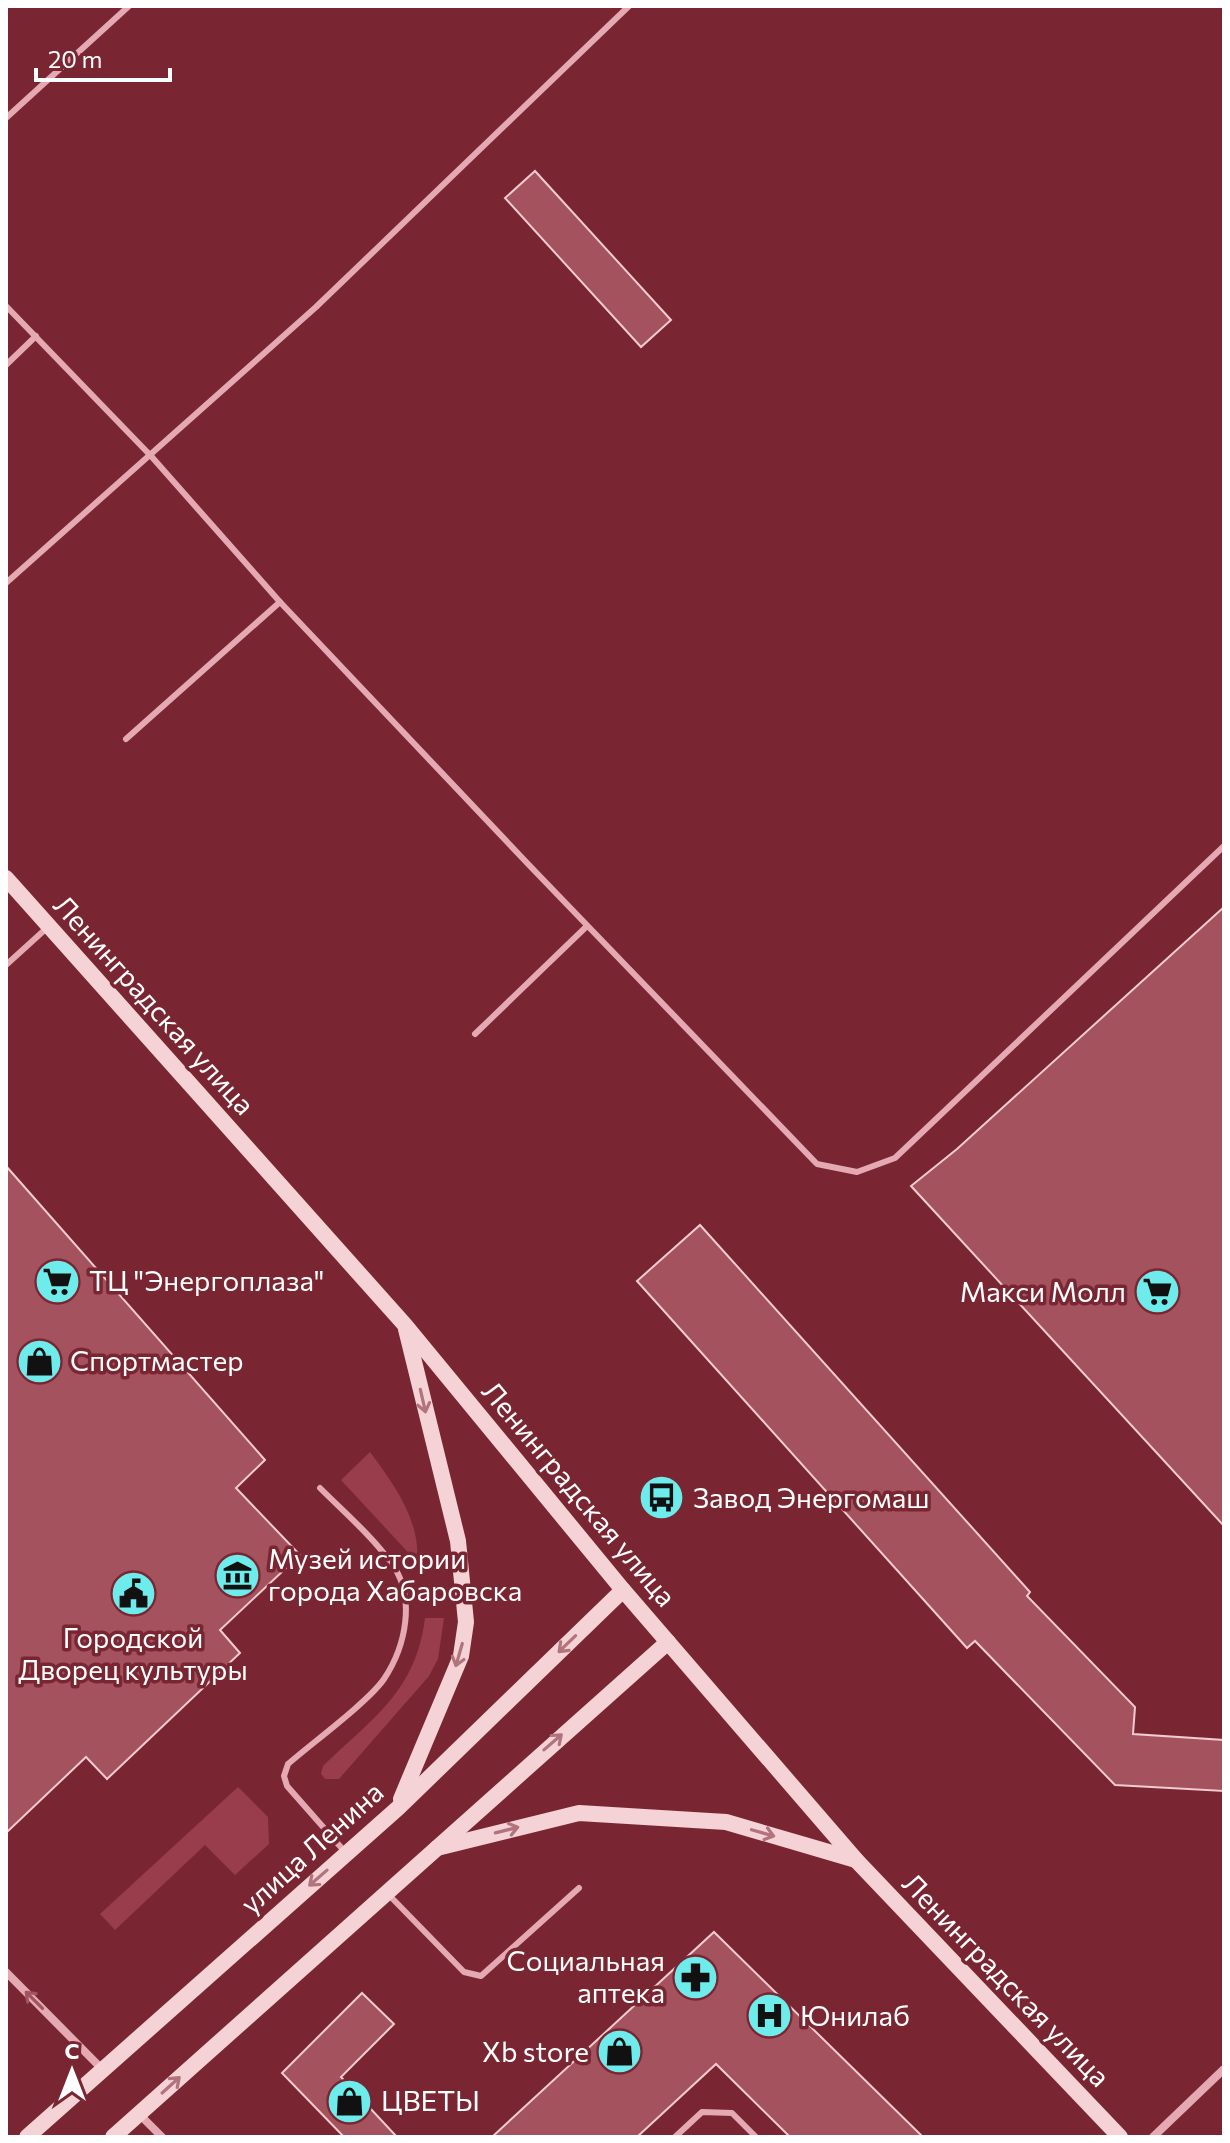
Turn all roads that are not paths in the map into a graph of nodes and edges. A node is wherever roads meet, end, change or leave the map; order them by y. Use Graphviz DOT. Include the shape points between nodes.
graph roads {
  1 [pos="129,6"];
  2 [pos="629,6"];
  3 [pos="6,118"];
  4 [pos="6,306"];
  5 [pos="36,336"];
  6 [pos="6,365"];
  7 [pos="151,456"];
  8 [pos="6,583"];
  9 [pos="280,602"];
  10 [pos="126,739"];
  11 [pos="1224,846"];
  12 [pos="6,878"];
  13 [pos="49,926"];
  14 [pos="587,926"];
  15 [pos="6,965"];
  16 [pos="475,1034"];
  17 [pos="405,1325"];
  18 [pos="320,1488"];
  19 [pos="623,1590"];
  20 [pos="668,1642"];
  21 [pos="398,1808"];
  22 [pos="431,1849"];
  23 [pos="346,1853"];
  24 [pos="856,1860"];
  25 [pos="579,1888"];
  26 [pos="385,1891"];
  27 [pos="6,1972"];
  28 [pos="102,2069"];
  29 [pos="1224,2069"];
  30 [pos="139,2114"];
  31 [pos="27,2137"];
  32 [pos="113,2137"];
  33 [pos="162,2137"];
  34 [pos="675,2137"];
  35 [pos="756,2137"];
  36 [pos="1120,2137"];
  37 [pos="1153,2137"];
  1 -- 3 [label="lane"];
  2 -- 7 [label="lane" via="326,297"];
  4 -- 5 [label="lane"];
  5 -- 6 [label="lane"];
  5 -- 7 [label="lane"];
  7 -- 8 [label="lane"];
  7 -- 9 [label="lane"];
  9 -- 10 [label="lane"];
  9 -- 14 [label="lane"];
  11 -- 14 [label="lane" via="895,1158 857,1172 817,1164"];
  12 -- 13 [label="main road, Ленинградская улица"];
  13 -- 15 [label="lane"];
  13 -- 17 [label="main road, Ленинградская улица"];
  14 -- 16 [label="lane"];
  17 -- 19 [label="main road, Ленинградская улица"];
  17 -- 21 [label="main road, one-way" via="458,1541 466,1622 461,1656"];
  18 -- 23 [label="lane" via="394,1566 406,1615 404,1633 383,1681 288,1764 284,1776"];
  19 -- 20 [label="main road, Ленинградская улица"];
  19 -- 21 [label="main road, улица Ленина, one-way"];
  22 -- 20 [label="main road, one-way"];
  20 -- 24 [label="main road, Ленинградская улица"];
  21 -- 23 [label="main road, улица Ленина"];
  22 -- 24 [label="main road, one-way" via="579,1813 726,1822"];
  22 -- 26 [label="main road"];
  23 -- 28 [label="main road, улица Ленина, one-way"];
  24 -- 36 [label="main road, Ленинградская улица"];
  25 -- 26 [label="lane" via="481,1976 464,1972"];
  30 -- 26 [label="main road, one-way"];
  28 -- 27 [label="street, one-way"];
  28 -- 31 [label="main road, улица Ленина"];
  29 -- 37 [label="street"];
  30 -- 32 [label="main road"];
  30 -- 33 [label="street"];
  34 -- 35 [label="lane" via="702,2112 732,2113"];
}
